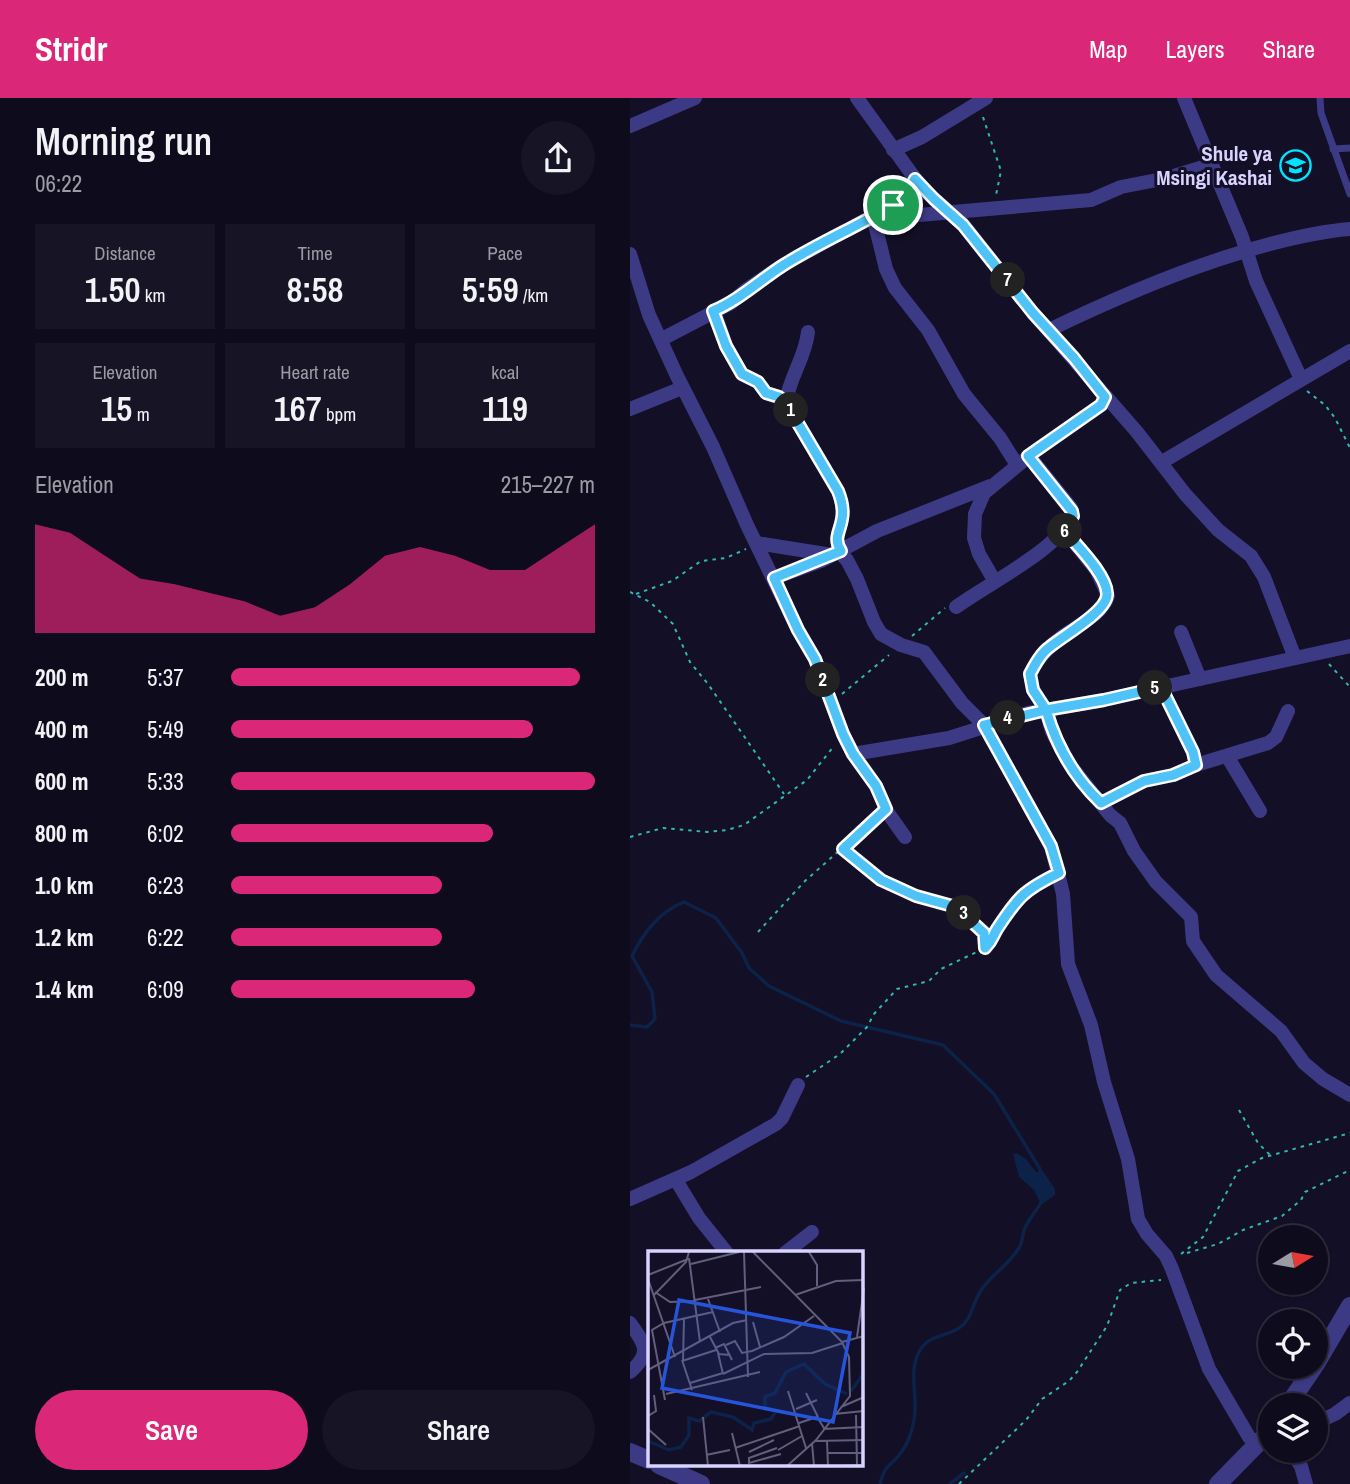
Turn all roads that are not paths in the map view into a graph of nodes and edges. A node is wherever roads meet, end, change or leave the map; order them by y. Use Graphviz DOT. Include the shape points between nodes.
graph roads {
  1 [pos="695,98"];
  2 [pos="857,98"];
  3 [pos="1184,98"];
  4 [pos="1320,98"];
  5 [pos="982,100"];
  6 [pos="630,126"];
  7 [pos="1350,148"];
  8 [pos="1334,149"];
  9 [pos="893,150"];
  10 [pos="1210,165"];
  11 [pos="915,179"];
  12 [pos="1350,194"];
  13 [pos="950,213"];
  14 [pos="873,218"];
  15 [pos="1350,229"];
  16 [pos="1246,251"];
  17 [pos="630,254"];
  18 [pos="713,311"];
  19 [pos="1049,330"];
  20 [pos="808,332"];
  21 [pos="662,339"];
  22 [pos="1350,351"];
  23 [pos="1300,379"];
  24 [pos="682,388"];
  25 [pos="1105,397"];
  26 [pos="786,403"];
  27 [pos="630,409"];
  28 [pos="1023,460"];
  29 [pos="1161,462"];
  30 [pos="990,486"];
  31 [pos="1065,531"];
  32 [pos="756,543"];
  33 [pos="838,553"];
  34 [pos="774,578"];
  35 [pos="994,580"];
  36 [pos="956,607"];
  37 [pos="1181,632"];
  38 [pos="1350,646"];
  39 [pos="1295,658"];
  40 [pos="1200,679"];
  41 [pos="1161,687"];
  42 [pos="1046,710"];
  43 [pos="1288,711"];
  44 [pos="984,725"];
  45 [pos="853,754"];
  46 [pos="1227,756"];
  47 [pos="1196,765"];
  48 [pos="1101,803"];
  49 [pos="1260,811"];
  50 [pos="905,837"];
  51 [pos="798,1085"];
  52 [pos="1350,1096"];
  53 [pos="676,1180"];
  54 [pos="630,1199"];
  55 [pos="811,1232"];
  56 [pos="725,1251"];
  57 [pos="787,1251"];
  58 [pos="1350,1306"];
  59 [pos="630,1323"];
  60 [pos="1328,1343"];
  61 [pos="646,1357"];
  62 [pos="630,1372"];
  63 [pos="1350,1403"];
  64 [pos="1328,1417"];
  65 [pos="1258,1437"];
  66 [pos="1258,1446"];
  67 [pos="630,1452"];
  68 [pos="648,1460"];
  69 [pos="1299,1463"];
  70 [pos="1300,1463"];
  71 [pos="661,1466"];
  72 [pos="1301,1466"];
  73 [pos="697,1483"];
  74 [pos="1219,1484"];
  75 [pos="1306,1484"];
  1 -- 6 [label="street"];
  2 -- 9 [label="street"];
  3 -- 10 [label="street"];
  4 -- 8 [label="lane"];
  5 -- 9 [label="street"];
  7 -- 8 [label="lane"];
  8 -- 12 [label="lane"];
  9 -- 11 [label="street"];
  10 -- 13 [label="street" via="1121,187 1091,200"];
  10 -- 16 [label="street"];
  11 -- 13 [label="street"];
  11 -- 14 [label="street" via="900,199"];
  13 -- 14 [label="street"];
  13 -- 19 [label="street"];
  14 -- 18 [label="street" via="783,265"];
  14 -- 28 [label="street" via="895,288 928,330 964,394"];
  15 -- 16 [label="street"];
  16 -- 19 [label="street" via="1163,278"];
  16 -- 23 [label="street"];
  17 -- 21 [label="street" via="649,315"];
  18 -- 21 [label="street"];
  18 -- 26 [label="street" via="742,374"];
  19 -- 25 [label="street"];
  20 -- 26 [label="street"];
  21 -- 24 [label="street"];
  22 -- 23 [label="street"];
  23 -- 29 [label="street"];
  24 -- 27 [label="street"];
  24 -- 32 [label="street"];
  25 -- 28 [label="street" via="1101,405"];
  25 -- 29 [label="street"];
  26 -- 33 [label="street" via="843,504 836,534"];
  28 -- 30 [label="street"];
  28 -- 31 [label="street" via="1072,511"];
  29 -- 39 [label="street" via="1218,530 1257,564"];
  30 -- 33 [label="street" via="877,531"];
  30 -- 35 [label="street" via="973,526 979,554"];
  31 -- 35 [label="street"];
  31 -- 42 [label="street" via="1097,571 1108,596 1096,612 1044,652 1034,667 1033,690"];
  32 -- 33 [label="street"];
  32 -- 34 [label="street"];
  33 -- 34 [label="street"];
  33 -- 44 [label="street" via="847,560 881,634 924,652"];
  34 -- 45 [label="street" via="815,659"];
  35 -- 36 [label="street"];
  37 -- 40 [label="street"];
  38 -- 39 [label="street"];
  39 -- 40 [label="street"];
  40 -- 41 [label="street"];
  41 -- 42 [label="street"];
  41 -- 47 [label="street"];
  42 -- 44 [label="street"];
  42 -- 48 [label="street" via="1060,749"];
  43 -- 46 [label="street" via="1273,741"];
  44 -- 45 [label="street" via="964,735"];
  44 -- 65 [label="street" via="1051,846 1063,894 1068,964 1091,1025 1128,1159 1138,1219 1167,1259 1209,1369 1249,1437"];
  45 -- 50 [label="street"];
  46 -- 47 [label="street"];
  46 -- 49 [label="street"];
  47 -- 48 [label="street" via="1144,781"];
  48 -- 52 [label="street" via="1121,823 1156,882 1191,917 1193,941 1216,975 1281,1031 1314,1073"];
  51 -- 53 [label="street" via="776,1124"];
  53 -- 54 [label="street"];
  53 -- 56 [label="street"];
  55 -- 57 [label="street"];
  58 -- 60 [label="street"];
  59 -- 61 [label="street"];
  61 -- 62 [label="street"];
  63 -- 64 [label="street"];
  66 -- 74 [label="street"];
  67 -- 68 [label="street"];
  69 -- 72 [label="street"];
  70 -- 72 [label="street"];
  71 -- 73 [label="street"];
  72 -- 75 [label="street"];
}
